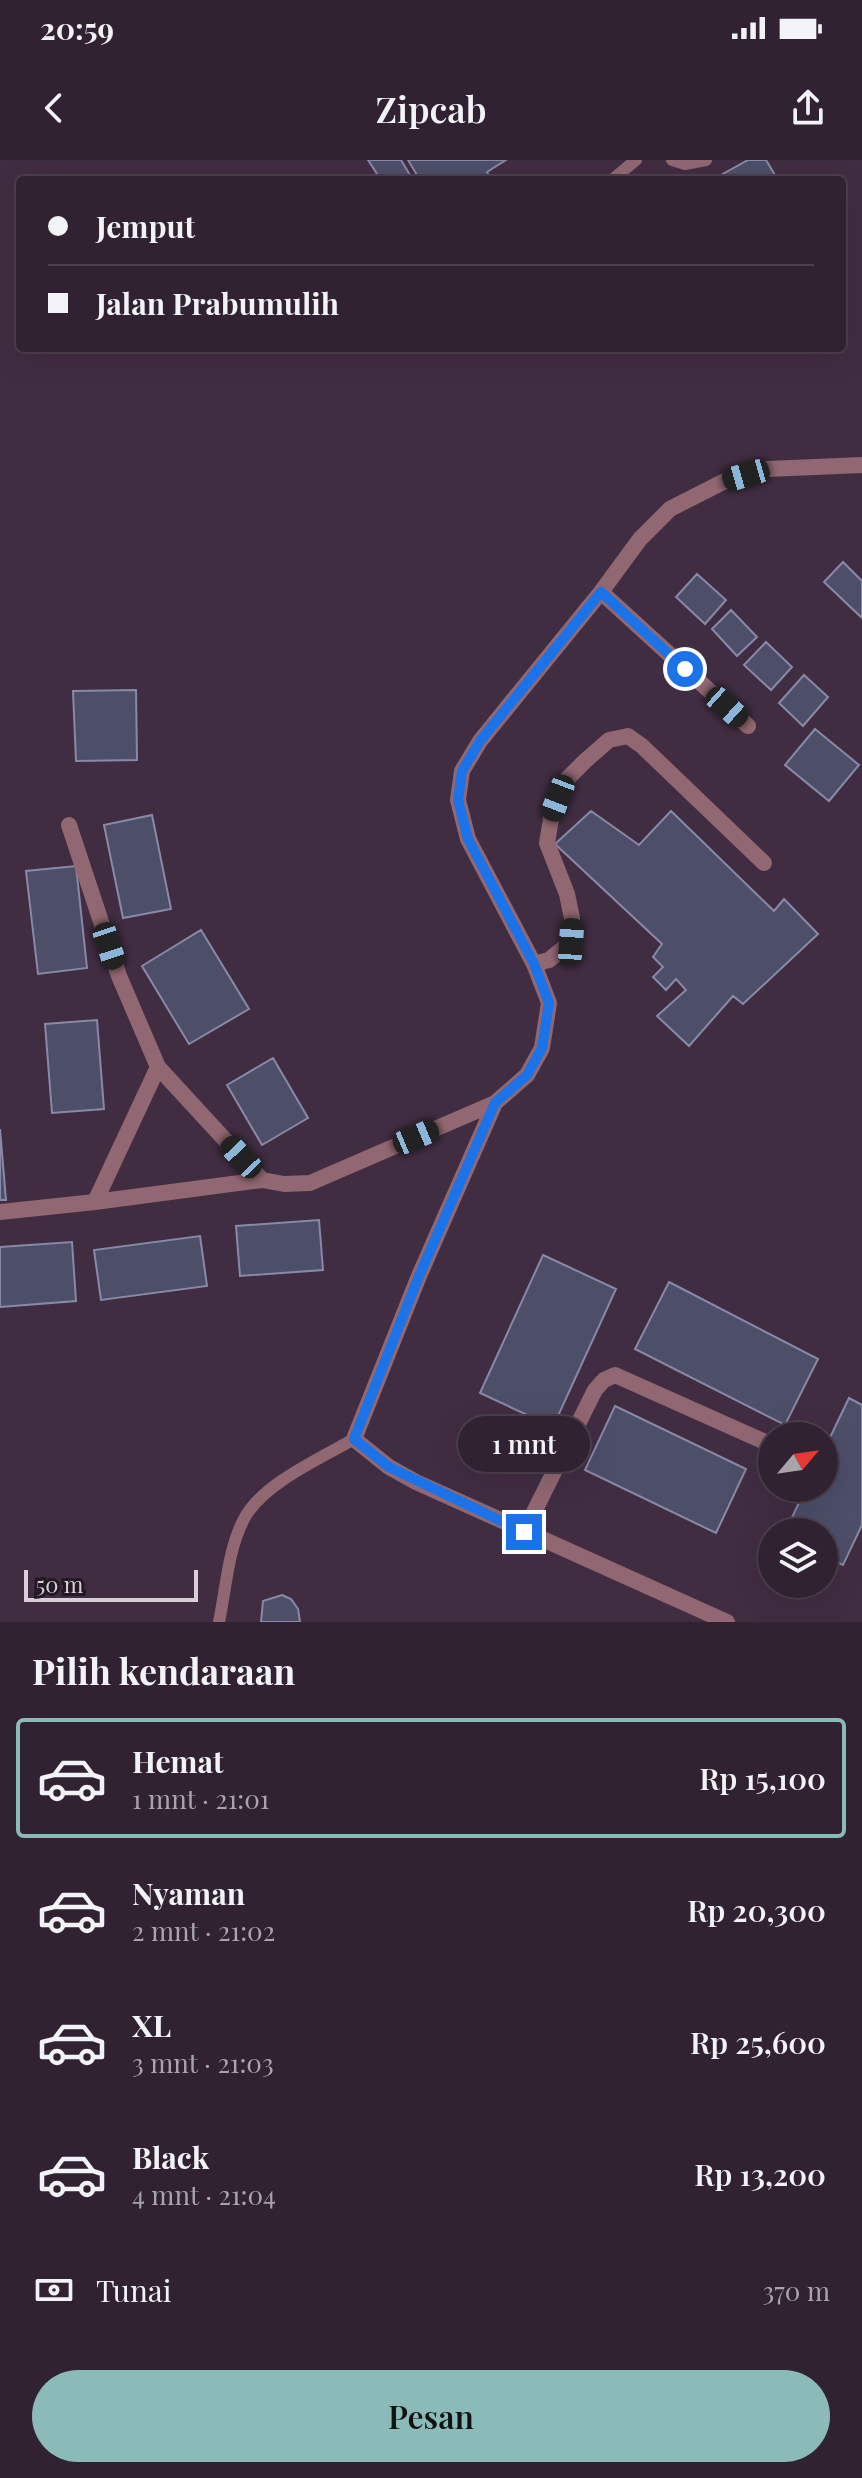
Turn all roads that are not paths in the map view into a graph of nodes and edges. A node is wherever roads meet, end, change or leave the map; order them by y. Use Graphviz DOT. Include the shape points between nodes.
graph roads {
  1 [pos="636,160"];
  2 [pos="672,160"];
  3 [pos="706,160"];
  4 [pos="617,176"];
  5 [pos="862,465"];
  6 [pos="601,592"];
  7 [pos="748,726"];
  8 [pos="69,825"];
  9 [pos="764,863"];
  10 [pos="534,964"];
  11 [pos="158,1067"];
  12 [pos="495,1103"];
  13 [pos="262,1180"];
  14 [pos="95,1202"];
  15 [pos="0,1212"];
  16 [pos="354,1439"];
  17 [pos="758,1439"];
  18 [pos="524,1532"];
  19 [pos="219,1622"];
  20 [pos="727,1622"];
  1 -- 4 [label="lane"];
  2 -- 3 [label="lane"];
  5 -- 6 [label="street" via="768,469 723,482 670,509"];
  6 -- 7 [label="street"];
  6 -- 10 [label="street" via="480,741 462,771 458,800 468,839"];
  8 -- 11 [label="street" via="119,976"];
  9 -- 10 [label="street" via="642,746 628,736 609,740 564,782 552,813 547,843 567,894 571,942 549,960"];
  10 -- 12 [label="street" via="549,1003 542,1048 527,1075"];
  11 -- 13 [label="street"];
  11 -- 14 [label="street"];
  12 -- 13 [label="street" via="310,1183"];
  12 -- 16 [label="street"];
  13 -- 14 [label="street"];
  14 -- 15 [label="street"];
  16 -- 18 [label="street" via="389,1467"];
  16 -- 19 [label="lane" via="256,1501 235,1542"];
  17 -- 18 [label="street" via="615,1375 595,1390"];
  18 -- 20 [label="street"];
}
